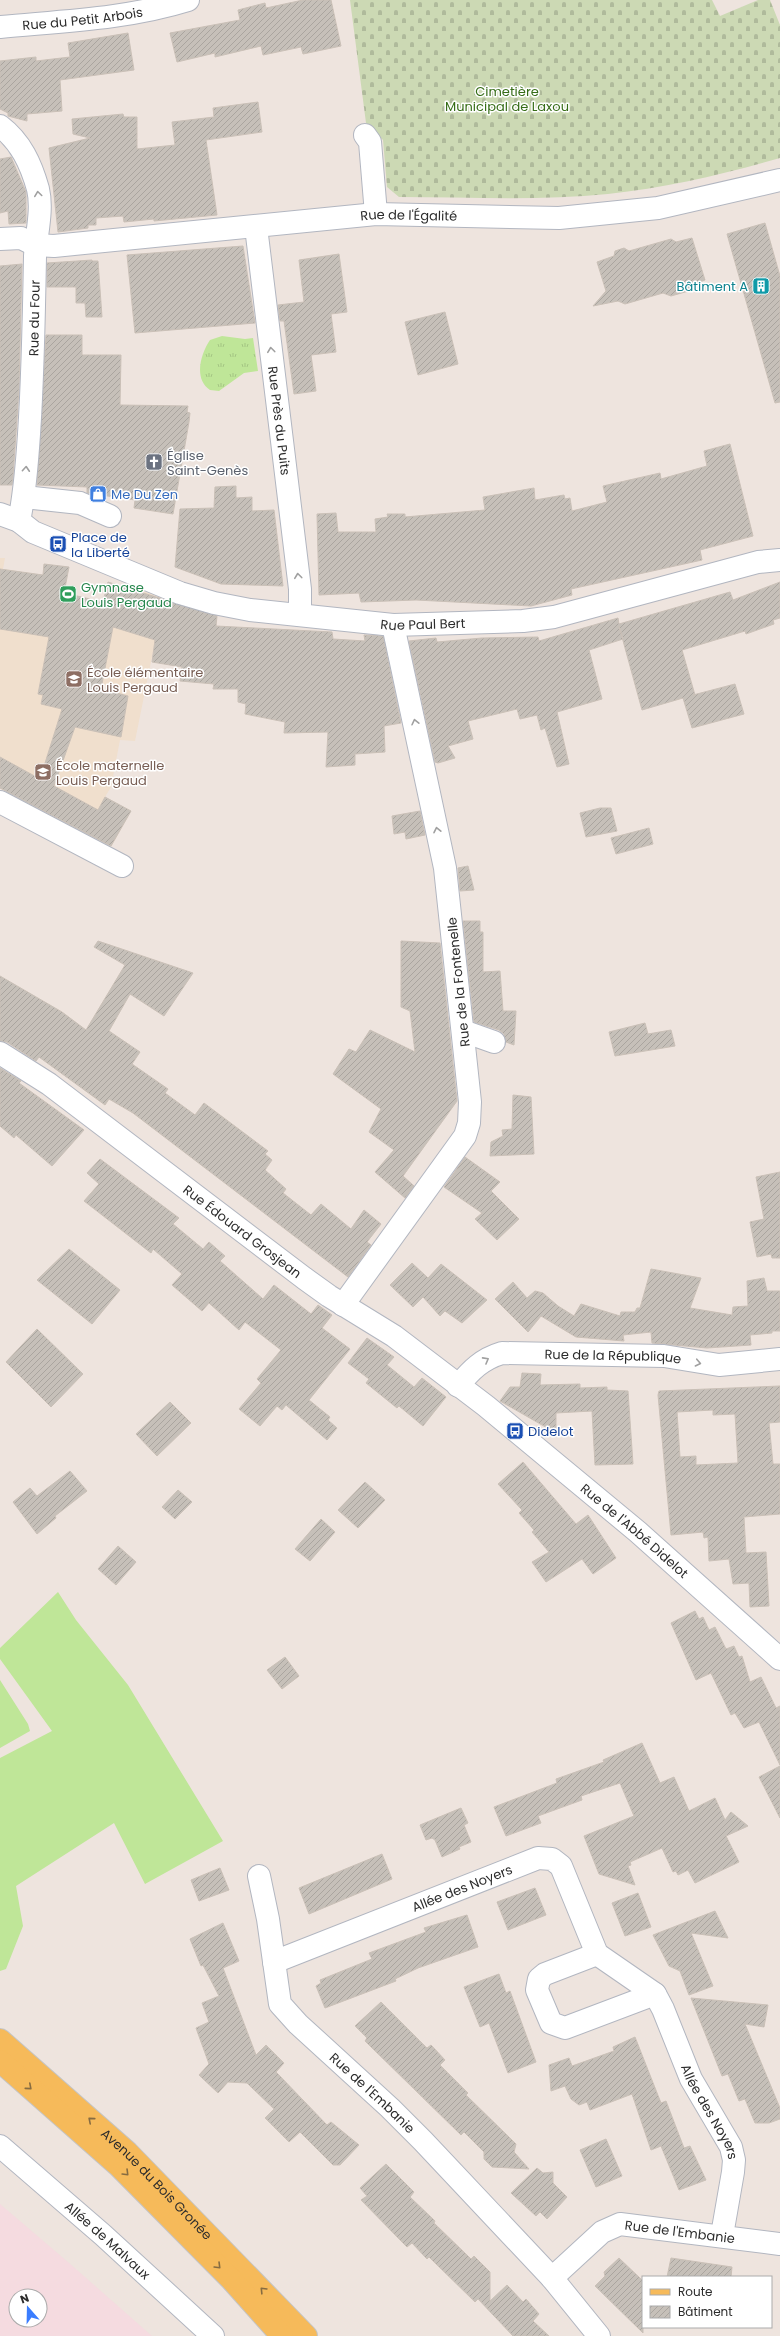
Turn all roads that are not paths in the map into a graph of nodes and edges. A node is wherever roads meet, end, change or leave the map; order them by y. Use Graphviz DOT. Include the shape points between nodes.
graph roads {
  1 [pos="188,0"];
  2 [pos="0,27"];
  3 [pos="0,126"];
  4 [pos="365,135"];
  5 [pos="780,180"];
  6 [pos="376,214"];
  7 [pos="256,227"];
  8 [pos="0,239"];
  9 [pos="35,245"];
  10 [pos="24,497"];
  11 [pos="110,516"];
  12 [pos="9,518"];
  13 [pos="780,560"];
  14 [pos="300,615"];
  15 [pos="393,625"];
  16 [pos="0,802"];
  17 [pos="122,866"];
  18 [pos="463,1031"];
  19 [pos="494,1042"];
  20 [pos="0,1053"];
  21 [pos="343,1305"];
  22 [pos="780,1359"];
  23 [pos="458,1386"];
  24 [pos="486,1406"];
  25 [pos="780,1659"];
  26 [pos="259,1876"];
  27 [pos="597,1954"];
  28 [pos="274,1962"];
  29 [pos="654,1994"];
  30 [pos="0,2040"];
  31 [pos="0,2061"];
  32 [pos="0,2146"];
  33 [pos="722,2235"];
  34 [pos="780,2244"];
  35 [pos="552,2278"];
  36 [pos="213,2336"];
  37 [pos="282,2336"];
  38 [pos="306,2336"];
  39 [pos="599,2336"];
  1 -- 2 [label="street, Rue du Petit Arbois" via="148,11 116,16"];
  9 -- 3 [label="street, Rue du Four, one-way" via="38,190 18,142"];
  4 -- 6 [label="street" via="370,142"];
  5 -- 6 [label="street, Rue de l'Égalité" via="658,208 559,218"];
  6 -- 7 [label="street, Rue de l'Égalité"];
  7 -- 9 [label="street, Rue de l'Égalité" via="54,246"];
  14 -- 7 [label="street, Rue Près du Puits, one-way" via="299,581"];
  8 -- 9 [label="street, Rue de l'Égalité" via="21,238"];
  10 -- 9 [label="street, Rue du Four, one-way" via="32,384"];
  10 -- 11 [label="street" via="80,503"];
  10 -- 12 [label="street, Rue du Four"];
  12 -- 14 [label="street, Rue Paul Bert" via="70,549 150,582 214,603"];
  13 -- 15 [label="street, Rue Paul Bert" via="758,562 554,617 523,621"];
  14 -- 15 [label="street, Rue Paul Bert"];
  18 -- 15 [label="street, Rue de la Fontenelle, one-way" via="445,868"];
  16 -- 17 [label="street"];
  18 -- 19 [label="street"];
  18 -- 21 [label="street, Rue de la Fontenelle" via="470,1102 470,1123 465,1136"];
  20 -- 21 [label="street, Rue Édouard Grosjean" via="50,1084"];
  21 -- 23 [label="street, Rue Édouard Grosjean" via="394,1336"];
  23 -- 22 [label="street, Rue de la République, one-way" via="476,1366 487,1358 502,1353 664,1356 719,1365"];
  23 -- 24 [label="street, Rue Édouard Grosjean"];
  24 -- 25 [label="street, Rue de l'Abbé Didelot" via="638,1532"];
  26 -- 28 [label="street, Rue de l'Embanie"];
  27 -- 28 [label="street, Allée des Noyers" via="561,1866 552,1859 538,1858"];
  27 -- 29 [label="street, Allée des Noyers"];
  27 -- 29 [label="street" via="545,1974 539,1979 537,1990 551,2023 566,2028"];
  28 -- 35 [label="street, Rue de l'Embanie" via="280,2004 285,2011 401,2119"];
  29 -- 33 [label="street, Allée des Noyers" via="666,2016 691,2079 731,2147 734,2172"];
  38 -- 30 [label="main road, Avenue du Bois Gronée, one-way" via="128,2152"];
  31 -- 37 [label="main road, Avenue du Bois Gronée, one-way" via="119,2166 231,2279"];
  32 -- 36 [label="street, Allée de Malvaux" via="103,2234"];
  33 -- 34 [label="street, Rue de l'Embanie"];
  33 -- 35 [label="street, Rue de l'Embanie" via="620,2224 602,2232"];
  35 -- 39 [label="street, Rue de l'Embanie"];
}
